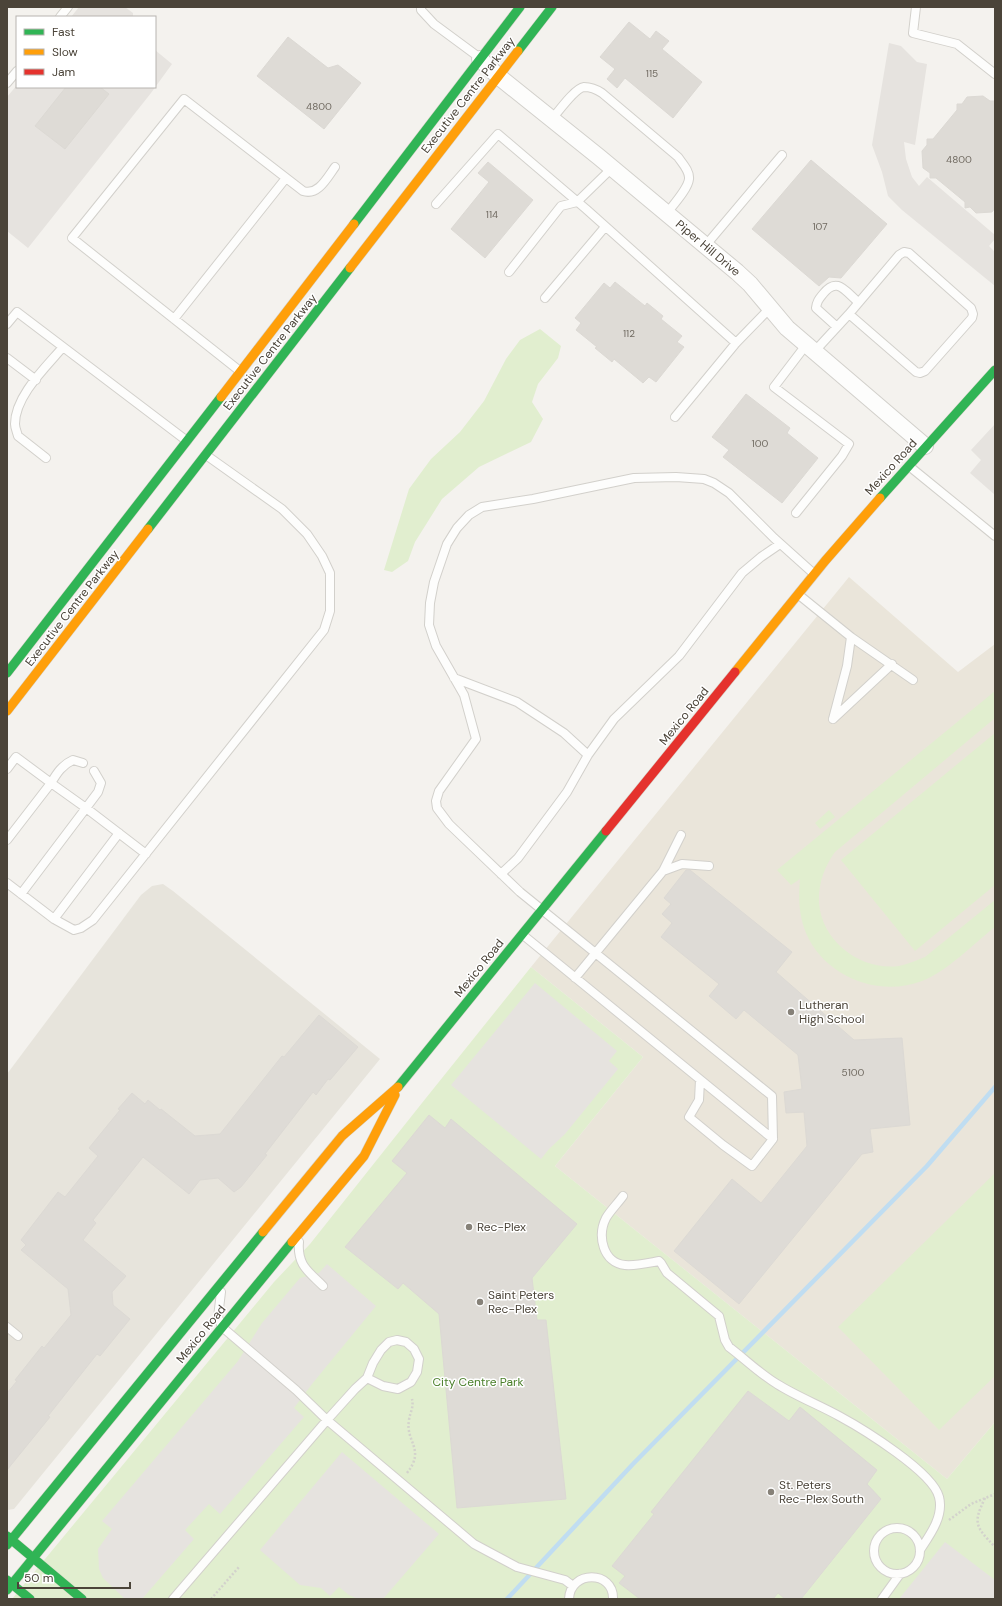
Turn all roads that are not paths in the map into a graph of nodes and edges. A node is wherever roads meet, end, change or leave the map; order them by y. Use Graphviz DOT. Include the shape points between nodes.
graph roads {
  1 [pos="68,7"];
  2 [pos="421,7"];
  3 [pos="520,7"];
  4 [pos="552,7"];
  5 [pos="916,7"];
  6 [pos="61,16"];
  7 [pos="480,59"];
  8 [pos="16,72"];
  9 [pos="995,74"];
  10 [pos="498,76"];
  11 [pos="7,84"];
  12 [pos="552,119"];
  13 [pos="782,155"];
  14 [pos="335,167"];
  15 [pos="612,168"];
  16 [pos="286,178"];
  17 [pos="577,202"];
  18 [pos="436,204"];
  19 [pos="666,213"];
  20 [pos="605,227"];
  21 [pos="706,246"];
  22 [pos="510,272"];
  23 [pos="545,298"];
  24 [pos="858,302"];
  25 [pos="770,308"];
  26 [pos="848,314"];
  27 [pos="174,319"];
  28 [pos="7,324"];
  29 [pos="837,327"];
  30 [pos="736,343"];
  31 [pos="63,347"];
  32 [pos="810,348"];
  33 [pos="7,358"];
  34 [pos="995,370"];
  35 [pos="241,372"];
  36 [pos="36,380"];
  37 [pos="675,417"];
  38 [pos="925,446"];
  39 [pos="196,448"];
  40 [pos="46,458"];
  41 [pos="909,465"];
  42 [pos="796,513"];
  43 [pos="995,536"];
  44 [pos="780,544"];
  45 [pos="815,574"];
  46 [pos="798,594"];
  47 [pos="851,637"];
  48 [pos="892,664"];
  49 [pos="7,673"];
  50 [pos="454,678"];
  51 [pos="913,680"];
  52 [pos="7,711"];
  53 [pos="588,755"];
  54 [pos="83,763"];
  55 [pos="7,769"];
  56 [pos="94,771"];
  57 [pos="51,783"];
  58 [pos="86,808"];
  59 [pos="119,833"];
  60 [pos="681,835"];
  61 [pos="7,840"];
  62 [pos="146,854"];
  63 [pos="709,866"];
  64 [pos="663,871"];
  65 [pos="501,874"];
  66 [pos="7,883"];
  67 [pos="21,894"];
  68 [pos="542,910"];
  69 [pos="54,919"];
  70 [pos="522,934"];
  71 [pos="595,954"];
  72 [pos="575,978"];
  73 [pos="700,1080"];
  74 [pos="400,1085"];
  75 [pos="773,1139"];
  76 [pos="623,1196"];
  77 [pos="300,1232"];
  78 [pos="222,1282"];
  79 [pos="323,1286"];
  80 [pos="7,1327"];
  81 [pos="222,1327"];
  82 [pos="18,1336"];
  83 [pos="368,1378"];
  84 [pos="327,1420"];
  85 [pos="8,1540"];
  86 [pos="920,1550"];
  87 [pos="34,1558"];
  88 [pos="900,1574"];
  89 [pos="9,1585"];
  90 [pos="574,1586"];
  91 [pos="30,1599"];
  92 [pos="82,1599"];
  93 [pos="172,1599"];
  94 [pos="569,1599"];
  95 [pos="613,1599"];
  96 [pos="882,1599"];
  1 -- 6 [label="lane"];
  2 -- 7 [label="lane" via="434,24"];
  3 -- 7 [label="main road, Executive Centre Parkway"];
  4 -- 10 [label="main road, Executive Centre Parkway"];
  5 -- 9 [label="lane" via="913,33 957,44"];
  7 -- 10 [label="street, Piper Hill Drive"];
  7 -- 35 [label="main road, Executive Centre Parkway"];
  8 -- 11 [label="lane"];
  10 -- 12 [label="street, Piper Hill Drive"];
  10 -- 39 [label="main road, Executive Centre Parkway"];
  12 -- 15 [label="street, Piper Hill Drive"];
  12 -- 19 [label="lane" via="582,87 602,92 678,157 684,166 689,179 686,187"];
  13 -- 21 [label="lane"];
  14 -- 16 [label="lane" via="313,192 303,191"];
  15 -- 17 [label="lane"];
  15 -- 19 [label="street, Piper Hill Drive"];
  16 -- 27 [label="lane"];
  16 -- 27 [label="lane" via="184,99 72,238"];
  17 -- 18 [label="lane" via="498,134"];
  17 -- 20 [label="lane"];
  17 -- 22 [label="lane" via="561,206"];
  19 -- 21 [label="street, Piper Hill Drive"];
  20 -- 23 [label="lane"];
  20 -- 30 [label="lane"];
  21 -- 25 [label="street, Piper Hill Drive" via="742,276"];
  24 -- 26 [label="lane"];
  24 -- 26 [label="lane" via="904,252 909,253 971,308 973,314 920,374"];
  24 -- 29 [label="lane" via="839,286 828,287 817,301 816,308"];
  25 -- 30 [label="lane"];
  25 -- 32 [label="street, Piper Hill Drive" via="787,328"];
  26 -- 29 [label="lane"];
  27 -- 35 [label="lane"];
  28 -- 31 [label="lane" via="17,312"];
  29 -- 32 [label="lane"];
  30 -- 37 [label="lane"];
  31 -- 36 [label="lane"];
  31 -- 39 [label="lane"];
  32 -- 38 [label="street, Piper Hill Drive"];
  32 -- 42 [label="lane" via="774,387 849,444"];
  33 -- 36 [label="lane"];
  34 -- 38 [label="main road, Mexico Road"];
  35 -- 39 [label="main road, Executive Centre Parkway"];
  36 -- 40 [label="lane" via="18,408 15,424 18,436"];
  38 -- 41 [label="main road, Mexico Road"];
  39 -- 49 [label="main road, Executive Centre Parkway"];
  39 -- 52 [label="main road, Executive Centre Parkway"];
  39 -- 62 [label="lane" via="282,509 307,534 330,573 330,611 324,630"];
  41 -- 43 [label="lane"];
  41 -- 45 [label="main road, Mexico Road"];
  44 -- 45 [label="lane"];
  44 -- 50 [label="lane" via="729,493 704,478 634,478 482,507 469,515 447,544 430,603 429,625 436,646"];
  44 -- 53 [label="lane" via="742,573 679,656 614,719"];
  45 -- 46 [label="main road, Mexico Road"];
  46 -- 47 [label="lane"];
  46 -- 68 [label="main road, Mexico Road"];
  47 -- 48 [label="lane"];
  47 -- 48 [label="lane" via="847,666 833,719"];
  48 -- 51 [label="lane"];
  50 -- 53 [label="lane" via="517,702 564,733"];
  50 -- 65 [label="lane" via="464,695 476,738 439,791 436,808"];
  53 -- 65 [label="lane" via="567,792 518,858"];
  54 -- 57 [label="lane" via="73,760 66,763"];
  55 -- 57 [label="lane" via="16,758"];
  56 -- 58 [label="lane" via="101,783 98,792"];
  57 -- 58 [label="lane"];
  57 -- 61 [label="lane"];
  58 -- 59 [label="lane"];
  58 -- 67 [label="lane"];
  59 -- 62 [label="lane"];
  59 -- 69 [label="lane"];
  60 -- 64 [label="lane"];
  62 -- 69 [label="lane" via="93,920 74,930"];
  63 -- 64 [label="lane" via="682,864"];
  64 -- 71 [label="lane"];
  65 -- 68 [label="lane"];
  66 -- 67 [label="lane"];
  67 -- 69 [label="lane"];
  68 -- 70 [label="main road, Mexico Road"];
  68 -- 71 [label="lane"];
  70 -- 72 [label="lane"];
  70 -- 74 [label="main road, Mexico Road"];
  71 -- 72 [label="lane"];
  71 -- 75 [label="lane" via="772,1096"];
  72 -- 73 [label="lane"];
  73 -- 75 [label="lane"];
  73 -- 75 [label="lane" via="699,1100 689,1117 723,1145 752,1166"];
  74 -- 77 [label="main road, Mexico Road" via="364,1156"];
  74 -- 78 [label="main road, Mexico Road" via="342,1136"];
  76 -- 86 [label="lane" via="606,1218 603,1228 602,1246 609,1257 625,1265 662,1262 667,1273 719,1316 729,1347 777,1384 872,1436 929,1480 939,1497 941,1511"];
  77 -- 79 [label="lane" via="298,1254 305,1268"];
  77 -- 81 [label="main road, Mexico Road"];
  78 -- 81 [label="lane" via="218,1317"];
  78 -- 85 [label="main road, Mexico Road"];
  80 -- 82 [label="lane"];
  81 -- 84 [label="lane"];
  81 -- 87 [label="main road, Mexico Road"];
  83 -- 83 [label="lane" via="383,1386 398,1389 411,1382 417,1372 419,1359 414,1348 406,1342 389,1342 373,1363"];
  83 -- 84 [label="lane"];
  84 -- 90 [label="lane" via="474,1544 517,1567 565,1580"];
  84 -- 93 [label="lane"];
  85 -- 87 [label="main road"];
  86 -- 88 [label="lane" via="914,1567"];
  86 -- 88 [label="lane" via="917,1538 906,1529 890,1528 878,1537 874,1552 876,1560 885,1571"];
  87 -- 89 [label="main road, Mexico Road"];
  87 -- 92 [label="main road"];
  88 -- 96 [label="lane"];
  89 -- 91 [label="main road"];
  90 -- 94 [label="lane"];
  90 -- 95 [label="lane" via="580,1579 587,1577 601,1579 611,1589"];
}
